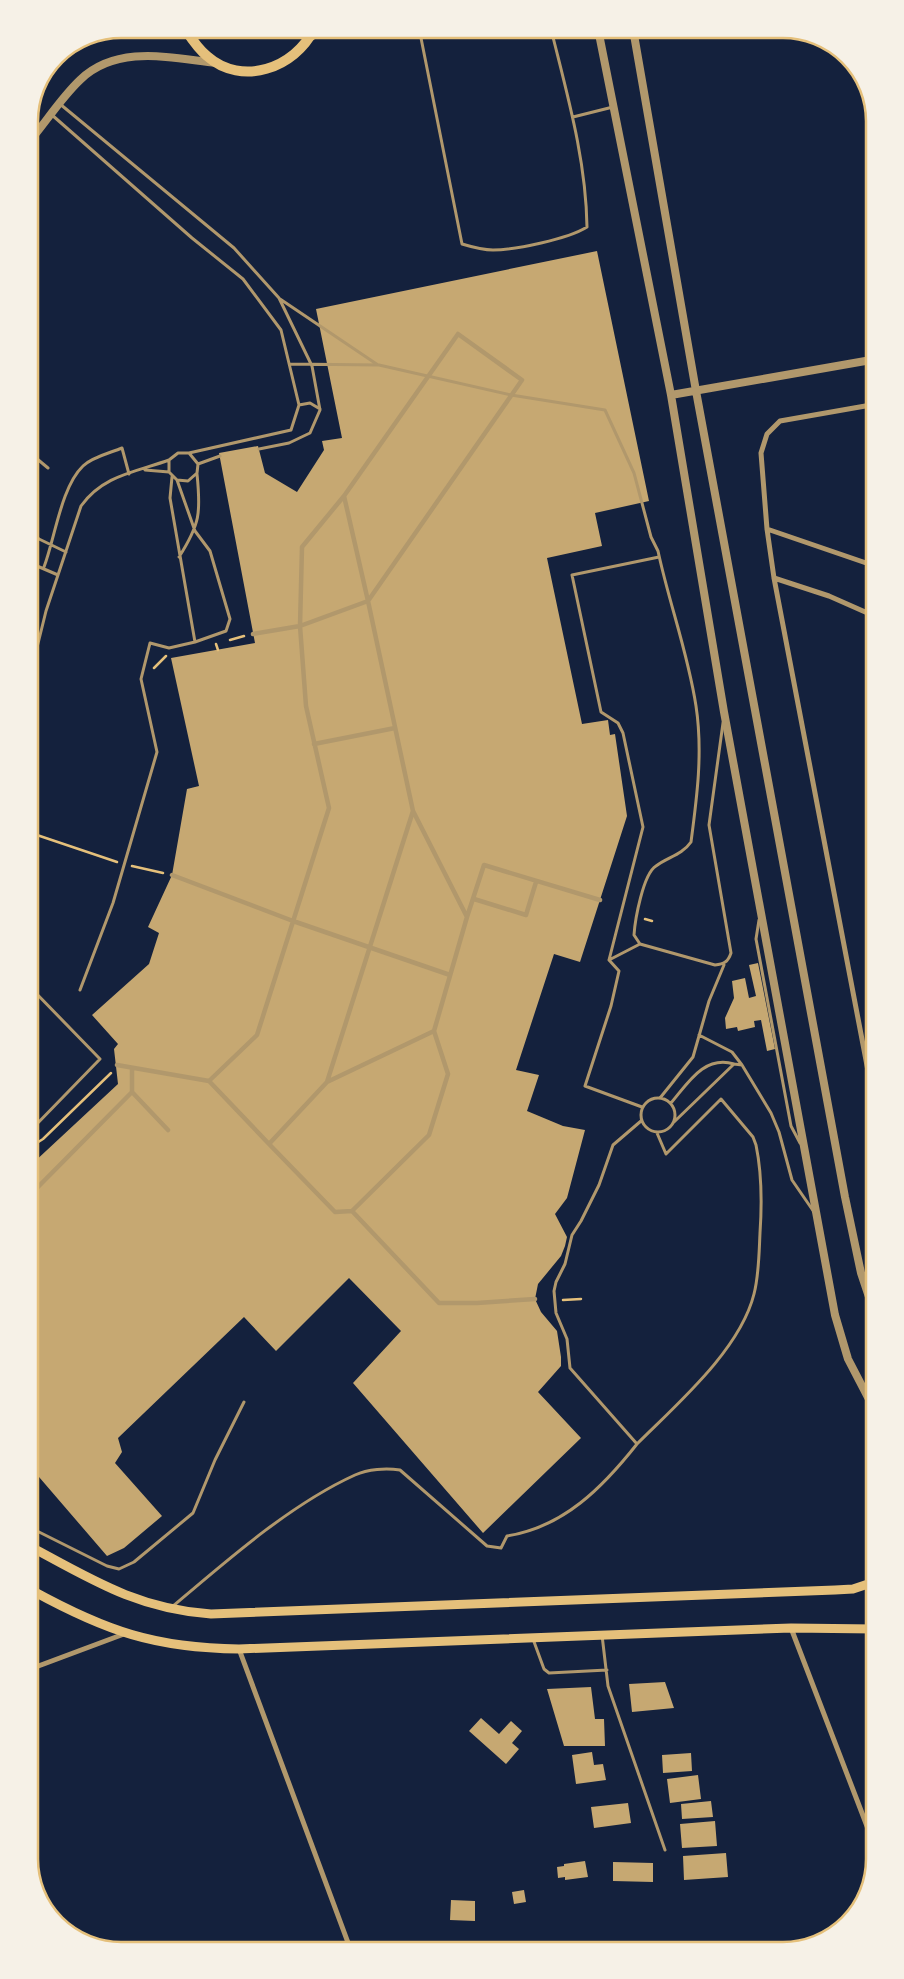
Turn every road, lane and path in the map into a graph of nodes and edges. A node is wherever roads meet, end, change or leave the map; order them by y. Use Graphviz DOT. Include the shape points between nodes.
graph roads {
  1 [pos="192,38"];
  2 [pos="309,38"];
  3 [pos="421,38"];
  4 [pos="553,38"];
  5 [pos="600,38"];
  6 [pos="635,38"];
  7 [pos="217,63"];
  8 [pos="60,104"];
  9 [pos="613,107"];
  10 [pos="52,114"];
  11 [pos="573,117"];
  12 [pos="38,131"];
  13 [pos="279,298"];
  14 [pos="866,361"];
  15 [pos="290,364"];
  16 [pos="379,365"];
  17 [pos="312,366"];
  18 [pos="428,376"];
  19 [pos="696,391"];
  20 [pos="511,395"];
  21 [pos="671,395"];
  22 [pos="299,405"];
  23 [pos="866,405"];
  24 [pos="320,410"];
  25 [pos="259,450"];
  26 [pos="190,453"];
  27 [pos="220,456"];
  28 [pos="38,460"];
  29 [pos="169,460"];
  30 [pos="198,464"];
  31 [pos="48,468"];
  32 [pos="142,470"];
  33 [pos="169,472"];
  34 [pos="196,473"];
  35 [pos="129,474"];
  36 [pos="172,477"];
  37 [pos="177,480"];
  38 [pos="344,496"];
  39 [pos="767,529"];
  40 [pos="195,531"];
  41 [pos="38,537"];
  42 [pos="53,545"];
  43 [pos="66,552"];
  44 [pos="660,557"];
  45 [pos="179,558"];
  46 [pos="866,563"];
  47 [pos="38,565"];
  48 [pos="44,567"];
  49 [pos="58,575"];
  50 [pos="774,578"];
  51 [pos="368,601"];
  52 [pos="866,612"];
  53 [pos="300,626"];
  54 [pos="252,634"];
  55 [pos="38,640"];
  56 [pos="195,642"];
  57 [pos="216,644"];
  58 [pos="218,650"];
  59 [pos="724,712"];
  60 [pos="395,728"];
  61 [pos="314,744"];
  62 [pos="414,811"];
  63 [pos="38,836"];
  64 [pos="123,864"];
  65 [pos="172,875"];
  66 [pos="536,882"];
  67 [pos="474,899"];
  68 [pos="600,900"];
  69 [pos="467,917"];
  70 [pos="293,921"];
  71 [pos="640,944"];
  72 [pos="370,948"];
  73 [pos="609,960"];
  74 [pos="724,964"];
  75 [pos="450,975"];
  76 [pos="80,990"];
  77 [pos="38,995"];
  78 [pos="434,1031"];
  79 [pos="699,1035"];
  80 [pos="866,1060"];
  81 [pos="734,1064"];
  82 [pos="117,1065"];
  83 [pos="742,1065"];
  84 [pos="132,1068"];
  85 [pos="209,1081"];
  86 [pos="327,1082"];
  87 [pos="132,1092"];
  88 [pos="660,1098"];
  89 [pos="671,1103"];
  90 [pos="642,1107"];
  91 [pos="641,1121"];
  92 [pos="38,1123"];
  93 [pos="674,1123"];
  94 [pos="168,1130"];
  95 [pos="657,1133"];
  96 [pos="38,1142"];
  97 [pos="269,1144"];
  98 [pos="38,1188"];
  99 [pos="352,1211"];
  100 [pos="817,1217"];
  101 [pos="866,1287"];
  102 [pos="535,1299"];
  103 [pos="866,1395"];
  104 [pos="244,1402"];
  105 [pos="637,1444"];
  106 [pos="38,1531"];
  107 [pos="38,1551"];
  108 [pos="866,1585"];
  109 [pos="38,1594"];
  110 [pos="170,1609"];
  111 [pos="790,1628"];
  112 [pos="866,1629"];
  113 [pos="124,1634"];
  114 [pos="602,1635"];
  115 [pos="533,1638"];
  116 [pos="239,1649"];
  117 [pos="38,1666"];
  118 [pos="607,1670"];
  119 [pos="866,1824"];
  120 [pos="665,1850"];
  121 [pos="348,1941"];
  1 -- 7 [label="main road"];
  2 -- 7 [label="main road" via="295,55 275,67 251,72"];
  3 -- 11 [label="lane" via="462,244 505,250 577,234 587,227 586,190"];
  4 -- 11 [label="lane"];
  5 -- 9 [label="street"];
  6 -- 19 [label="street"];
  7 -- 8 [label="street" via="157,56 135,56 108,62 82,78"];
  8 -- 10 [label="street"];
  8 -- 13 [label="lane" via="234,248"];
  9 -- 11 [label="lane"];
  9 -- 21 [label="street"];
  10 -- 12 [label="street"];
  10 -- 15 [label="lane" via="192,238 243,278 281,330"];
  13 -- 16 [label="lane"];
  13 -- 17 [label="lane"];
  14 -- 19 [label="street"];
  15 -- 17 [label="lane"];
  15 -- 22 [label="lane"];
  16 -- 17 [label="lane"];
  16 -- 18 [label="lane"];
  17 -- 24 [label="lane"];
  18 -- 20 [label="lane"];
  18 -- 20 [label="street" via="458,334 522,380"];
  18 -- 38 [label="street"];
  19 -- 21 [label="street"];
  19 -- 101 [label="street" via="845,1197"];
  20 -- 44 [label="lane" via="604,410 634,473 650,537"];
  20 -- 51 [label="street"];
  21 -- 59 [label="street"];
  22 -- 24 [label="lane" via="310,403"];
  22 -- 26 [label="lane" via="291,430"];
  23 -- 39 [label="street" via="780,421 767,434 761,453"];
  24 -- 25 [label="lane" via="310,433 288,443"];
  26 -- 29 [label="lane" via="178,453"];
  26 -- 30 [label="lane"];
  27 -- 30 [label="lane"];
  28 -- 31 [label="lane"];
  29 -- 32 [label="lane"];
  29 -- 33 [label="lane"];
  30 -- 34 [label="lane"];
  32 -- 33 [label="lane"];
  32 -- 35 [label="lane"];
  33 -- 36 [label="lane"];
  34 -- 37 [label="lane" via="188,481"];
  34 -- 40 [label="lane" via="200,500"];
  35 -- 42 [label="lane" via="122,448 83,466 66,492"];
  35 -- 43 [label="lane" via="110,478 90,492 81,506"];
  36 -- 37 [label="lane"];
  36 -- 45 [label="lane" via="170,498"];
  37 -- 40 [label="lane"];
  38 -- 51 [label="street"];
  38 -- 53 [label="street" via="302,547"];
  39 -- 46 [label="street"];
  39 -- 50 [label="street"];
  40 -- 45 [label="lane"];
  40 -- 56 [label="lane" via="210,551 230,619 226,631"];
  41 -- 42 [label="lane"];
  42 -- 43 [label="lane"];
  42 -- 48 [label="lane"];
  43 -- 49 [label="lane"];
  44 -- 71 [label="lane" via="696,706 699,778 691,842 686,849 653,867 647,878 634,931"];
  44 -- 73 [label="lane" via="572,576 601,712 618,723 623,734 643,826"];
  45 -- 56 [label="lane"];
  47 -- 48 [label="lane"];
  48 -- 49 [label="lane"];
  49 -- 55 [label="lane"];
  50 -- 52 [label="street"];
  50 -- 80 [label="street"];
  51 -- 53 [label="street"];
  51 -- 60 [label="street"];
  53 -- 54 [label="street"];
  53 -- 61 [label="street" via="306,706"];
  56 -- 64 [label="lane" via="168,648 150,643 141,679 157,752"];
  57 -- 58 [label="path"];
  59 -- 74 [label="lane" via="709,825 732,954"];
  59 -- 100 [label="street"];
  60 -- 61 [label="street"];
  60 -- 62 [label="street"];
  61 -- 70 [label="street" via="329,808"];
  62 -- 69 [label="street"];
  62 -- 72 [label="street"];
  63 -- 64 [label="path"];
  64 -- 65 [label="path"];
  64 -- 76 [label="lane" via="113,903"];
  65 -- 70 [label="street"];
  66 -- 67 [label="street" via="526,915"];
  66 -- 67 [label="street" via="484,865"];
  66 -- 68 [label="street"];
  67 -- 69 [label="street"];
  69 -- 75 [label="street"];
  70 -- 72 [label="street"];
  70 -- 85 [label="street" via="256,1035"];
  71 -- 73 [label="lane"];
  71 -- 74 [label="lane" via="709,964"];
  72 -- 75 [label="street"];
  72 -- 86 [label="street"];
  73 -- 90 [label="lane" via="620,971 584,1086"];
  74 -- 79 [label="lane"];
  75 -- 78 [label="street"];
  77 -- 92 [label="lane" via="100,1059"];
  78 -- 86 [label="street"];
  78 -- 99 [label="street" via="448,1074 429,1135"];
  79 -- 83 [label="lane" via="732,1052"];
  79 -- 88 [label="lane" via="690,1062"];
  81 -- 83 [label="lane"];
  81 -- 89 [label="lane" via="723,1061 698,1072"];
  81 -- 93 [label="lane"];
  82 -- 84 [label="street"];
  82 -- 96 [label="path" via="113,1065 111,1072"];
  83 -- 100 [label="lane" via="771,1113 792,1180"];
  84 -- 85 [label="street"];
  84 -- 87 [label="street"];
  85 -- 97 [label="street"];
  86 -- 97 [label="street"];
  87 -- 94 [label="street"];
  87 -- 98 [label="street"];
  88 -- 89 [label="lane"];
  88 -- 90 [label="lane" via="648,1101"];
  89 -- 93 [label="lane"];
  90 -- 91 [label="lane"];
  91 -- 95 [label="lane" via="647,1129"];
  91 -- 105 [label="lane" via="613,1145 599,1184 572,1235 554,1291 556,1313 567,1339 570,1368"];
  93 -- 95 [label="lane"];
  95 -- 105 [label="lane" via="666,1154 721,1099 756,1146 762,1205 759,1252 754,1295 738,1330 717,1360"];
  97 -- 99 [label="street" via="335,1212"];
  99 -- 102 [label="street" via="439,1304"];
  100 -- 103 [label="street" via="840,1339"];
  104 -- 106 [label="lane" via="193,1513 134,1562 119,1569 107,1566"];
  105 -- 110 [label="lane" via="609,1479 584,1500 552,1522 507,1536 501,1548 487,1546 400,1470 357,1474 286,1517 226,1561"];
  107 -- 110 [label="main road" via="108,1588"];
  108 -- 110 [label="main road" via="835,1590 244,1613 211,1614"];
  109 -- 113 [label="main road"];
  111 -- 112 [label="main road"];
  111 -- 114 [label="main road"];
  111 -- 119 [label="street"];
  113 -- 116 [label="main road" via="189,1648"];
  113 -- 117 [label="street"];
  114 -- 115 [label="main road"];
  114 -- 118 [label="lane"];
  115 -- 116 [label="main road"];
  115 -- 118 [label="lane" via="544,1669 549,1673"];
  116 -- 121 [label="street"];
  118 -- 120 [label="lane" via="608,1686"];
}
